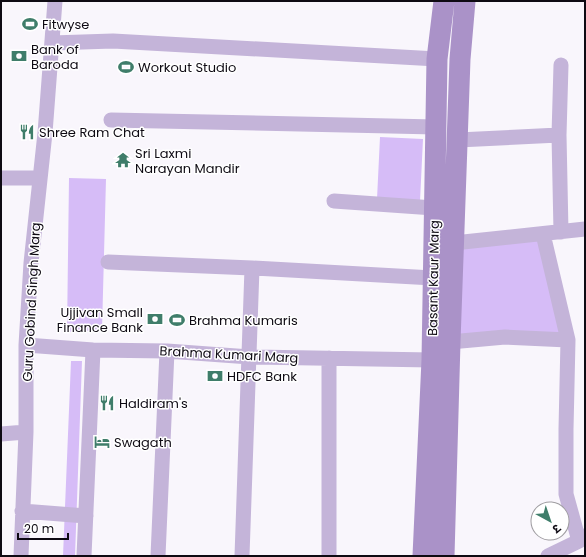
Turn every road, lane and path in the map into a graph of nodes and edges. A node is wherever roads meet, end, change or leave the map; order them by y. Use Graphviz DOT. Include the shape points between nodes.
graph roads {
  1 [pos="55,1"];
  2 [pos="444,1"];
  3 [pos="465,1"];
  4 [pos="52,43"];
  5 [pos="437,59"];
  6 [pos="561,65"];
  7 [pos="112,120"];
  8 [pos="436,127"];
  9 [pos="559,135"];
  10 [pos="458,140"];
  11 [pos="1,178"];
  12 [pos="40,178"];
  13 [pos="334,201"];
  14 [pos="434,208"];
  15 [pos="585,229"];
  16 [pos="561,232"];
  17 [pos="543,234"];
  18 [pos="454,243"];
  19 [pos="108,262"];
  20 [pos="252,268"];
  21 [pos="433,278"];
  22 [pos="568,340"];
  23 [pos="450,342"];
  24 [pos="26,345"];
  25 [pos="93,350"];
  26 [pos="167,351"];
  27 [pos="250,357"];
  28 [pos="329,358"];
  29 [pos="432,360"];
  30 [pos="26,432"];
  31 [pos="1,434"];
  32 [pos="22,511"];
  33 [pos="86,516"];
  34 [pos="582,539"];
  35 [pos="21,556"];
  36 [pos="84,556"];
  37 [pos="158,556"];
  38 [pos="242,556"];
  39 [pos="329,556"];
  40 [pos="423,556"];
  41 [pos="444,556"];
  42 [pos="548,556"];
  1 -- 4 [label="street, Guru Gobind Singh Marg"];
  2 -- 5 [label="main road, Basant Kaur Marg"];
  3 -- 10 [label="main road, Basant Kaur Marg" via="460,59"];
  4 -- 5 [label="street" via="113,41"];
  4 -- 12 [label="street, Guru Gobind Singh Marg"];
  5 -- 8 [label="main road, Basant Kaur Marg"];
  6 -- 9 [label="street"];
  7 -- 8 [label="street"];
  8 -- 14 [label="main road, Basant Kaur Marg"];
  9 -- 10 [label="street"];
  9 -- 16 [label="street"];
  10 -- 18 [label="main road, Basant Kaur Marg"];
  11 -- 12 [label="street"];
  12 -- 24 [label="street, Guru Gobind Singh Marg"];
  13 -- 14 [label="street"];
  14 -- 21 [label="main road, Basant Kaur Marg"];
  15 -- 16 [label="street"];
  16 -- 17 [label="street"];
  17 -- 18 [label="street"];
  17 -- 22 [label="street"];
  18 -- 23 [label="main road, Basant Kaur Marg"];
  19 -- 20 [label="street"];
  20 -- 21 [label="street"];
  20 -- 27 [label="street"];
  21 -- 29 [label="main road, Basant Kaur Marg"];
  22 -- 23 [label="street" via="505,336"];
  22 -- 34 [label="street" via="566,494"];
  23 -- 41 [label="main road, Basant Kaur Marg"];
  24 -- 25 [label="street, Brahma Kumari Marg"];
  24 -- 30 [label="street, Guru Gobind Singh Marg"];
  25 -- 26 [label="street, Brahma Kumari Marg"];
  25 -- 33 [label="street"];
  26 -- 27 [label="street, Brahma Kumari Marg"];
  26 -- 37 [label="street"];
  27 -- 28 [label="street, Brahma Kumari Marg"];
  27 -- 38 [label="street"];
  28 -- 29 [label="street, Brahma Kumari Marg"];
  28 -- 39 [label="street"];
  29 -- 40 [label="main road, Basant Kaur Marg"];
  30 -- 31 [label="street"];
  30 -- 32 [label="street, Guru Gobind Singh Marg"];
  32 -- 33 [label="street"];
  32 -- 35 [label="street, Guru Gobind Singh Marg"];
  33 -- 36 [label="street"];
  34 -- 42 [label="street"];
}
